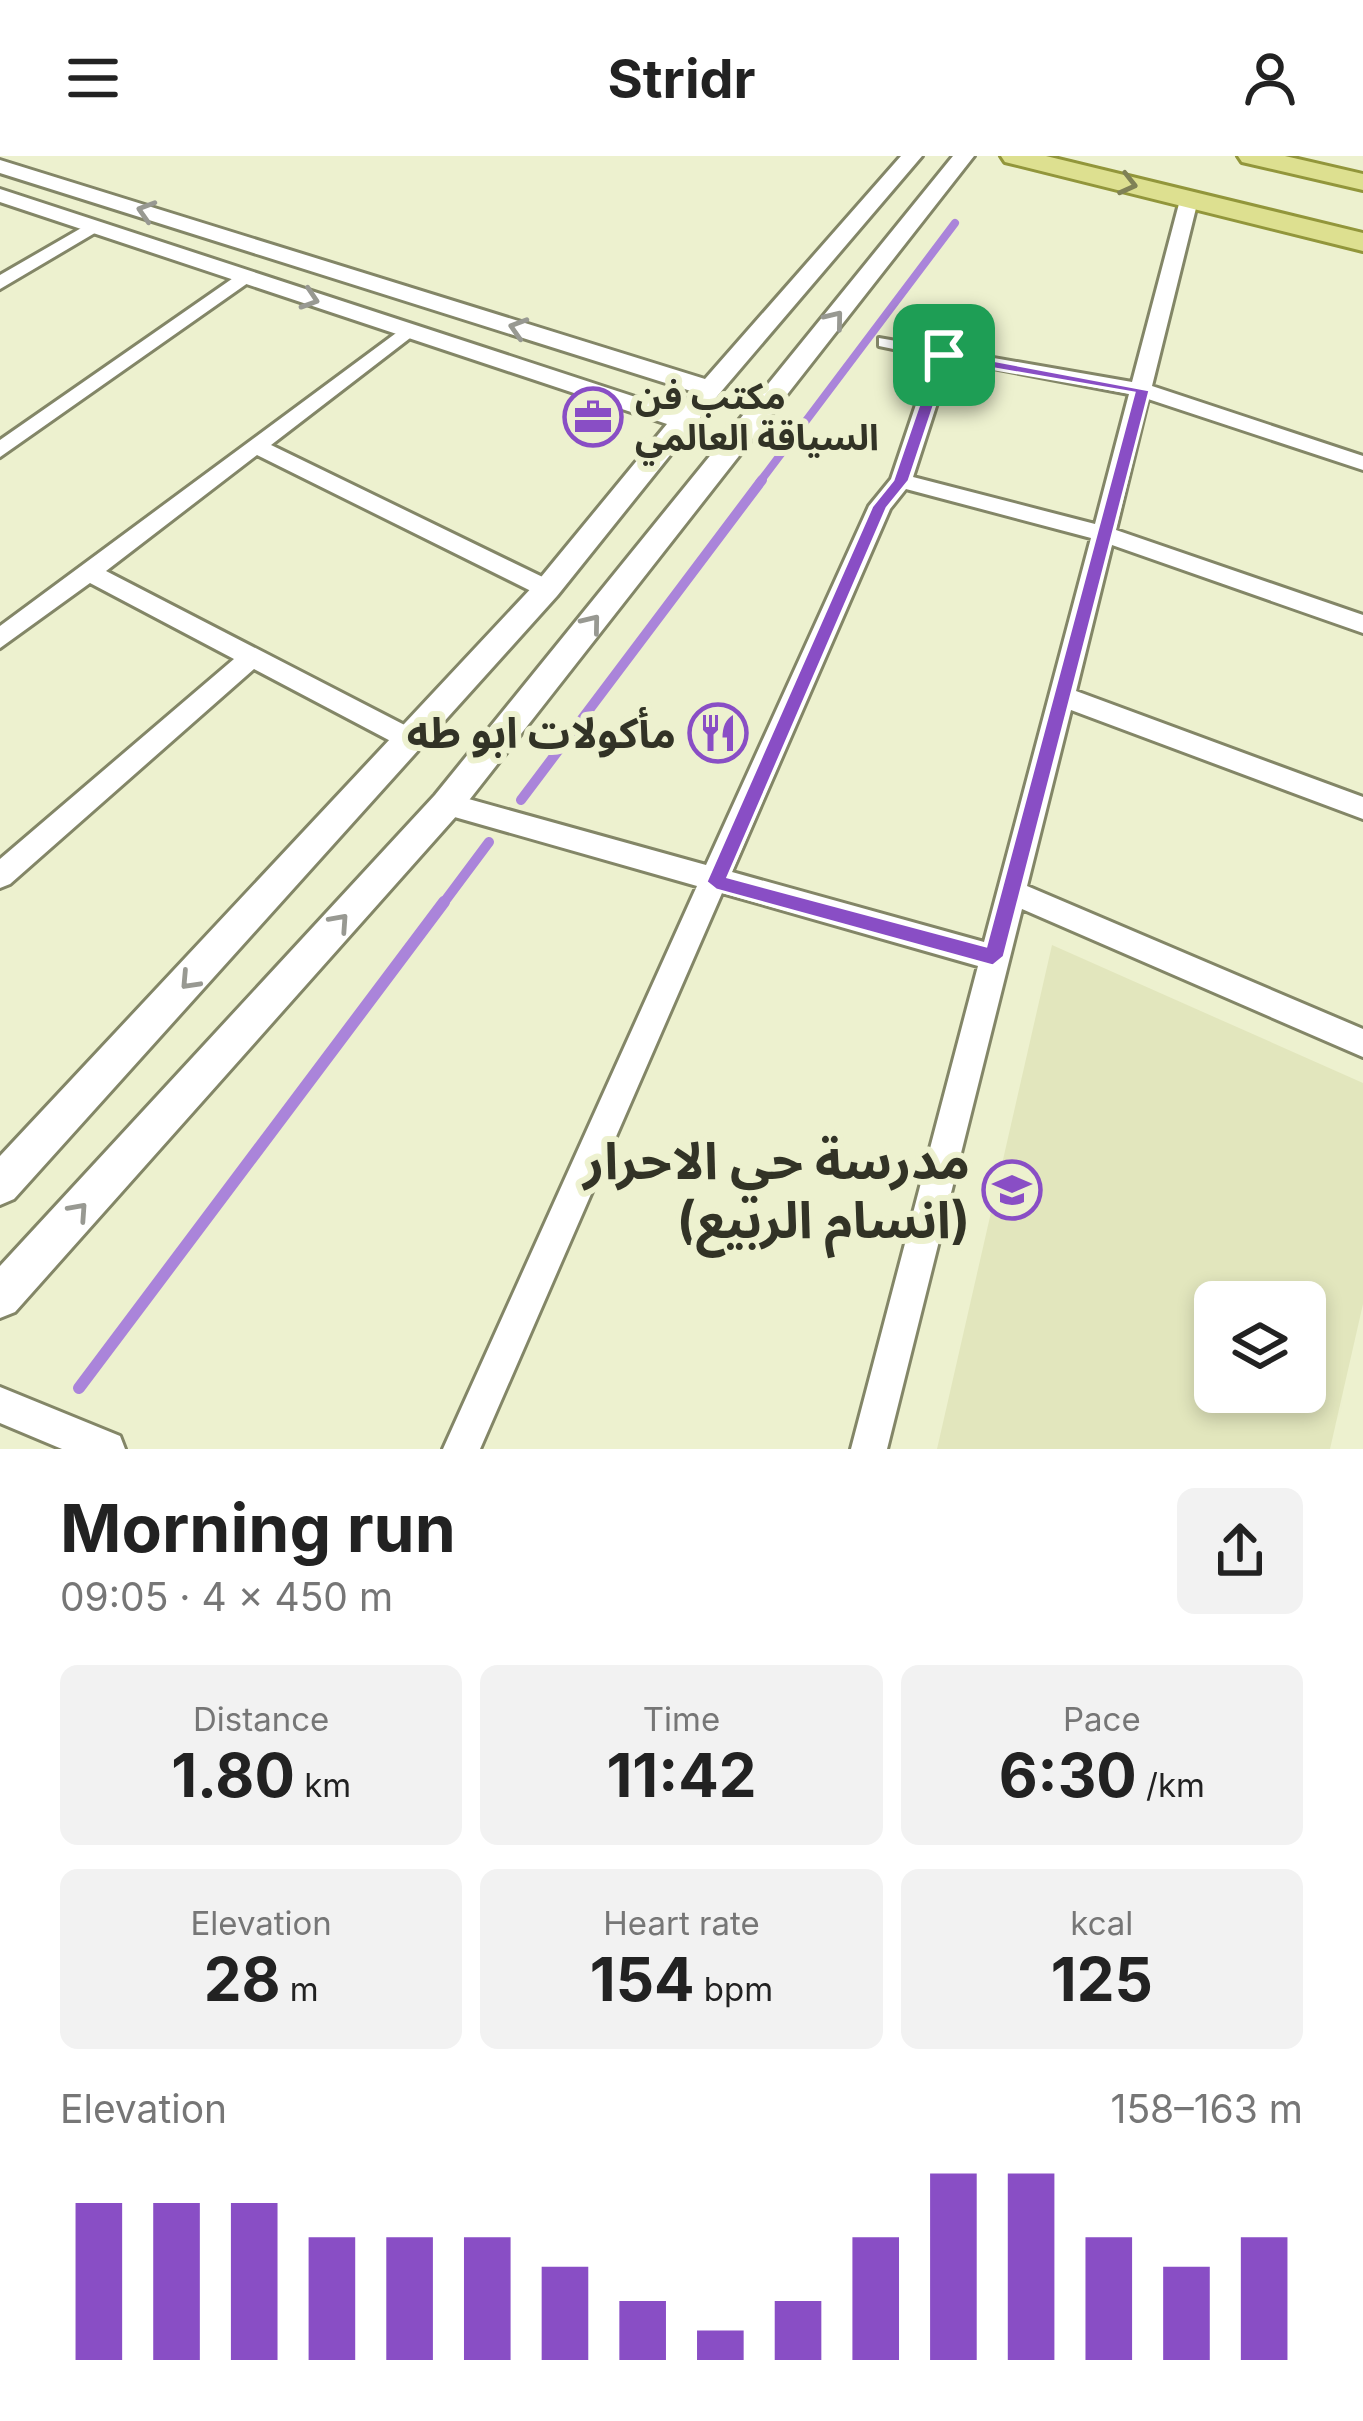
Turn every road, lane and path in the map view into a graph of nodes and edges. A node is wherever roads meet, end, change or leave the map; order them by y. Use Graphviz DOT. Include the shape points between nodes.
graph roads {
  1 [pos="912,156"];
  2 [pos="964,156"];
  3 [pos="1014,156"];
  4 [pos="1251,156"];
  5 [pos="0,166"];
  6 [pos="1363,182"];
  7 [pos="0,195"];
  8 [pos="1189,200"];
  9 [pos="865,214"];
  10 [pos="910,226"];
  11 [pos="96,227"];
  12 [pos="1363,242"];
  13 [pos="245,278"];
  14 [pos="0,284"];
  15 [pos="407,331"];
  16 [pos="886,341"];
  17 [pos="580,347"];
  18 [pos="944,355"];
  19 [pos="551,378"];
  20 [pos="710,389"];
  21 [pos="1142,390"];
  22 [pos="683,421"];
  23 [pos="6,439"];
  24 [pos="256,446"];
  25 [pos="1363,463"];
  26 [pos="901,481"];
  27 [pos="1104,534"];
  28 [pos="89,572"];
  29 [pos="548,589"];
  30 [pos="1363,624"];
  31 [pos="0,639"];
  32 [pos="252,657"];
  33 [pos="1062,696"];
  34 [pos="411,740"];
  35 [pos="447,804"];
  36 [pos="1363,808"];
  37 [pos="0,876"];
  38 [pos="716,882"];
  39 [pos="1012,892"];
  40 [pos="993,957"];
  41 [pos="1363,1043"];
  42 [pos="0,1185"];
  43 [pos="0,1297"];
  44 [pos="0,1405"];
  45 [pos="91,1446"];
  46 [pos="461,1449"];
  47 [pos="869,1449"];
  1 -- 9 [label="street"];
  2 -- 10 [label="street"];
  3 -- 8 [label="main road, one-way"];
  4 -- 6 [label="main road"];
  17 -- 5 [label="street, one-way"];
  7 -- 11 [label="street"];
  8 -- 12 [label="main road"];
  8 -- 21 [label="street"];
  9 -- 10 [label="street"];
  9 -- 20 [label="street"];
  35 -- 10 [label="street, one-way"];
  11 -- 13 [label="street"];
  11 -- 14 [label="street"];
  13 -- 15 [label="street, one-way"];
  13 -- 23 [label="street"];
  15 -- 19 [label="street"];
  15 -- 24 [label="street"];
  16 -- 18 [label="street"];
  17 -- 19 [label="street"];
  17 -- 20 [label="street"];
  18 -- 21 [label="street"];
  18 -- 26 [label="street"];
  19 -- 22 [label="street"];
  20 -- 22 [label="street"];
  21 -- 25 [label="street"];
  21 -- 27 [label="street"];
  22 -- 29 [label="street"];
  24 -- 28 [label="street"];
  24 -- 29 [label="street"];
  26 -- 27 [label="street"];
  26 -- 38 [label="street" via="880,506"];
  27 -- 30 [label="street"];
  27 -- 33 [label="street"];
  28 -- 31 [label="street"];
  28 -- 32 [label="street"];
  29 -- 34 [label="street"];
  32 -- 34 [label="street"];
  32 -- 37 [label="street"];
  33 -- 36 [label="street"];
  33 -- 39 [label="street"];
  34 -- 42 [label="street, one-way"];
  35 -- 38 [label="street"];
  43 -- 35 [label="street, one-way"];
  38 -- 40 [label="street"];
  38 -- 46 [label="street"];
  39 -- 40 [label="street"];
  39 -- 41 [label="street"];
  40 -- 47 [label="street"];
  44 -- 45 [label="street"];
}
